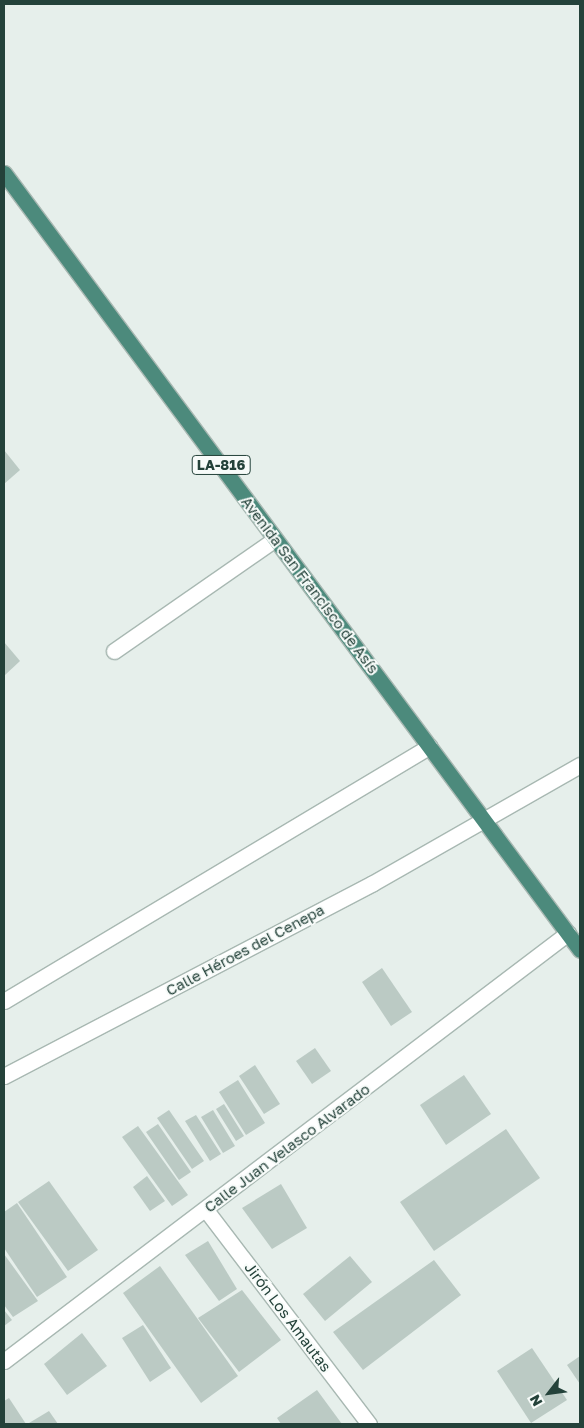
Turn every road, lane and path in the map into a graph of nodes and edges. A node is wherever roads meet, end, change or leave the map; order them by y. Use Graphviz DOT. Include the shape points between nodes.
graph roads {
  1 [pos="4,173"];
  2 [pos="275,539"];
  3 [pos="114,651"];
  4 [pos="434,752"];
  5 [pos="580,765"];
  6 [pos="479,814"];
  7 [pos="568,934"];
  8 [pos="580,950"];
  9 [pos="4,1001"];
  10 [pos="4,1076"];
  11 [pos="206,1210"];
  12 [pos="4,1361"];
  13 [pos="370,1424"];
  1 -- 2 [label="highway, Avenida San Francisco de Asís / LA-816"];
  2 -- 3 [label="street"];
  2 -- 4 [label="highway, Avenida San Francisco de Asís / LA-816"];
  4 -- 6 [label="highway, Avenida San Francisco de Asís / LA-816"];
  4 -- 9 [label="street"];
  5 -- 6 [label="street, Calle Héroes del Cenepa"];
  6 -- 7 [label="highway, Avenida San Francisco de Asís / LA-816"];
  6 -- 10 [label="street, Calle Héroes del Cenepa" via="373,883"];
  7 -- 8 [label="highway, Avenida San Francisco de Asís / LA-816"];
  7 -- 11 [label="street, Calle Juan Velasco Alvarado"];
  11 -- 12 [label="street, Calle Juan Velasco Alvarado"];
  11 -- 13 [label="street, Jirón Los Amautas"];
}
